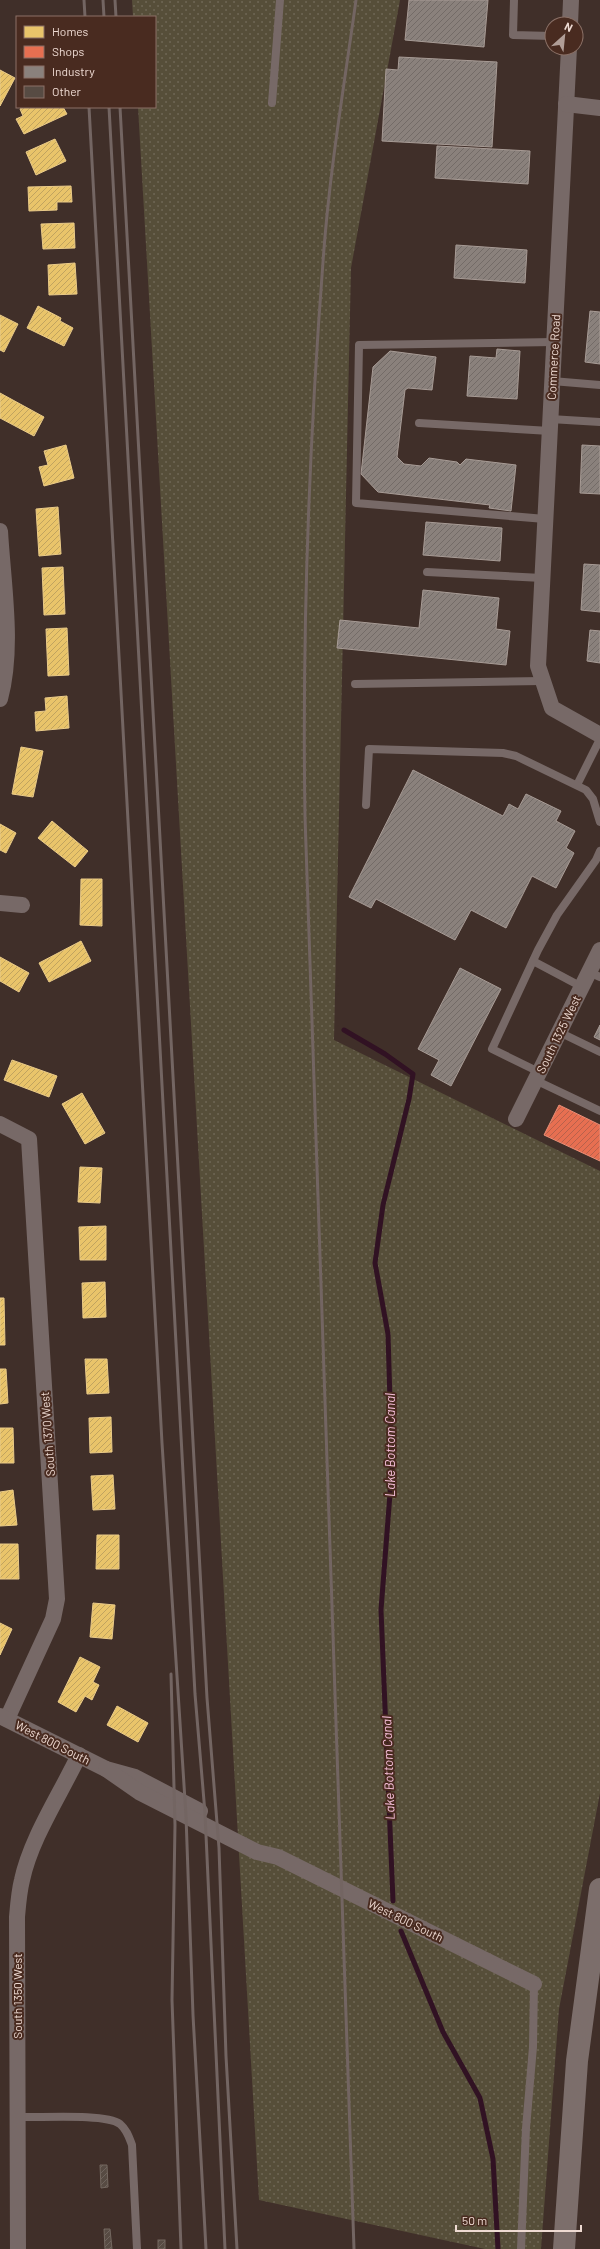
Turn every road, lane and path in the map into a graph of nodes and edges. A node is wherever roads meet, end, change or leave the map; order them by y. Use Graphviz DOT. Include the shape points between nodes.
graph roads {
  1 [pos="280,0"];
  2 [pos="514,0"];
  3 [pos="571,0"];
  4 [pos="570,16"];
  5 [pos="544,36"];
  6 [pos="569,56"];
  7 [pos="272,104"];
  8 [pos="566,104"];
  9 [pos="600,108"];
  10 [pos="554,342"];
  11 [pos="552,381"];
  12 [pos="600,385"];
  13 [pos="600,422"];
  14 [pos="419,423"];
  15 [pos="550,425"];
  16 [pos="545,519"];
  17 [pos="0,531"];
  18 [pos="427,572"];
  19 [pos="542,578"];
  20 [pos="542,682"];
  21 [pos="355,684"];
  22 [pos="0,698"];
  23 [pos="600,735"];
  24 [pos="600,739"];
  25 [pos="577,785"];
  26 [pos="366,805"];
  27 [pos="600,822"];
  28 [pos="600,850"];
  29 [pos="0,903"];
  30 [pos="22,905"];
  31 [pos="600,950"];
  32 [pos="533,961"];
  33 [pos="594,974"];
  34 [pos="582,987"];
  35 [pos="559,1032"];
  36 [pos="600,1052"];
  37 [pos="537,1076"];
  38 [pos="600,1111"];
  39 [pos="516,1119"];
  40 [pos="0,1124"];
  41 [pos="3,1717"];
  42 [pos="79,1755"];
  43 [pos="600,1889"];
  44 [pos="534,1984"];
  45 [pos="18,2117"];
  46 [pos="18,2249"];
  47 [pos="137,2249"];
  48 [pos="520,2249"];
  49 [pos="564,2249"];
  1 -- 7 [label="lane"];
  2 -- 5 [label="lane" via="513,35"];
  3 -- 4 [label="street"];
  6 -- 8 [label="street, Commerce Road"];
  8 -- 9 [label="street"];
  8 -- 10 [label="street, Commerce Road"];
  10 -- 11 [label="street, Commerce Road"];
  10 -- 16 [label="lane" via="359,345 356,503"];
  11 -- 12 [label="lane"];
  11 -- 15 [label="street, Commerce Road"];
  13 -- 15 [label="lane"];
  14 -- 15 [label="lane"];
  15 -- 16 [label="street, Commerce Road"];
  16 -- 19 [label="street, Commerce Road"];
  17 -- 22 [label="street" via="7,646"];
  18 -- 19 [label="lane"];
  19 -- 20 [label="street, Commerce Road" via="538,666"];
  20 -- 21 [label="lane"];
  20 -- 23 [label="street, Commerce Road" via="552,708"];
  24 -- 25 [label="lane"];
  25 -- 26 [label="lane" via="528,760 503,753 369,749"];
  25 -- 27 [label="lane" via="586,790 593,799"];
  28 -- 32 [label="lane" via="596,860 557,915"];
  29 -- 30 [label="street"];
  31 -- 33 [label="street, South 1325 West"];
  32 -- 34 [label="lane"];
  32 -- 37 [label="lane" via="492,1049"];
  33 -- 34 [label="street, South 1325 West"];
  34 -- 35 [label="street, South 1325 West"];
  35 -- 36 [label="lane"];
  35 -- 37 [label="street, South 1325 West"];
  37 -- 38 [label="lane"];
  37 -- 39 [label="street, South 1325 West"];
  40 -- 41 [label="street, South 1370 West" via="28,1138 57,1598 53,1619"];
  41 -- 42 [label="street, West 800 South"];
  42 -- 44 [label="street, West 800 South" via="106,1769 135,1777 261,1842 278,1857"];
  42 -- 45 [label="street, South 1350 West" via="34,1846 22,1880 17,1917"];
  43 -- 49 [label="highway" via="576,2069"];
  44 -- 48 [label="lane" via="533,2047"];
  45 -- 46 [label="street, South 1350 West"];
  45 -- 47 [label="lane" via="105,2118 119,2124 128,2133 132,2145"];
}
